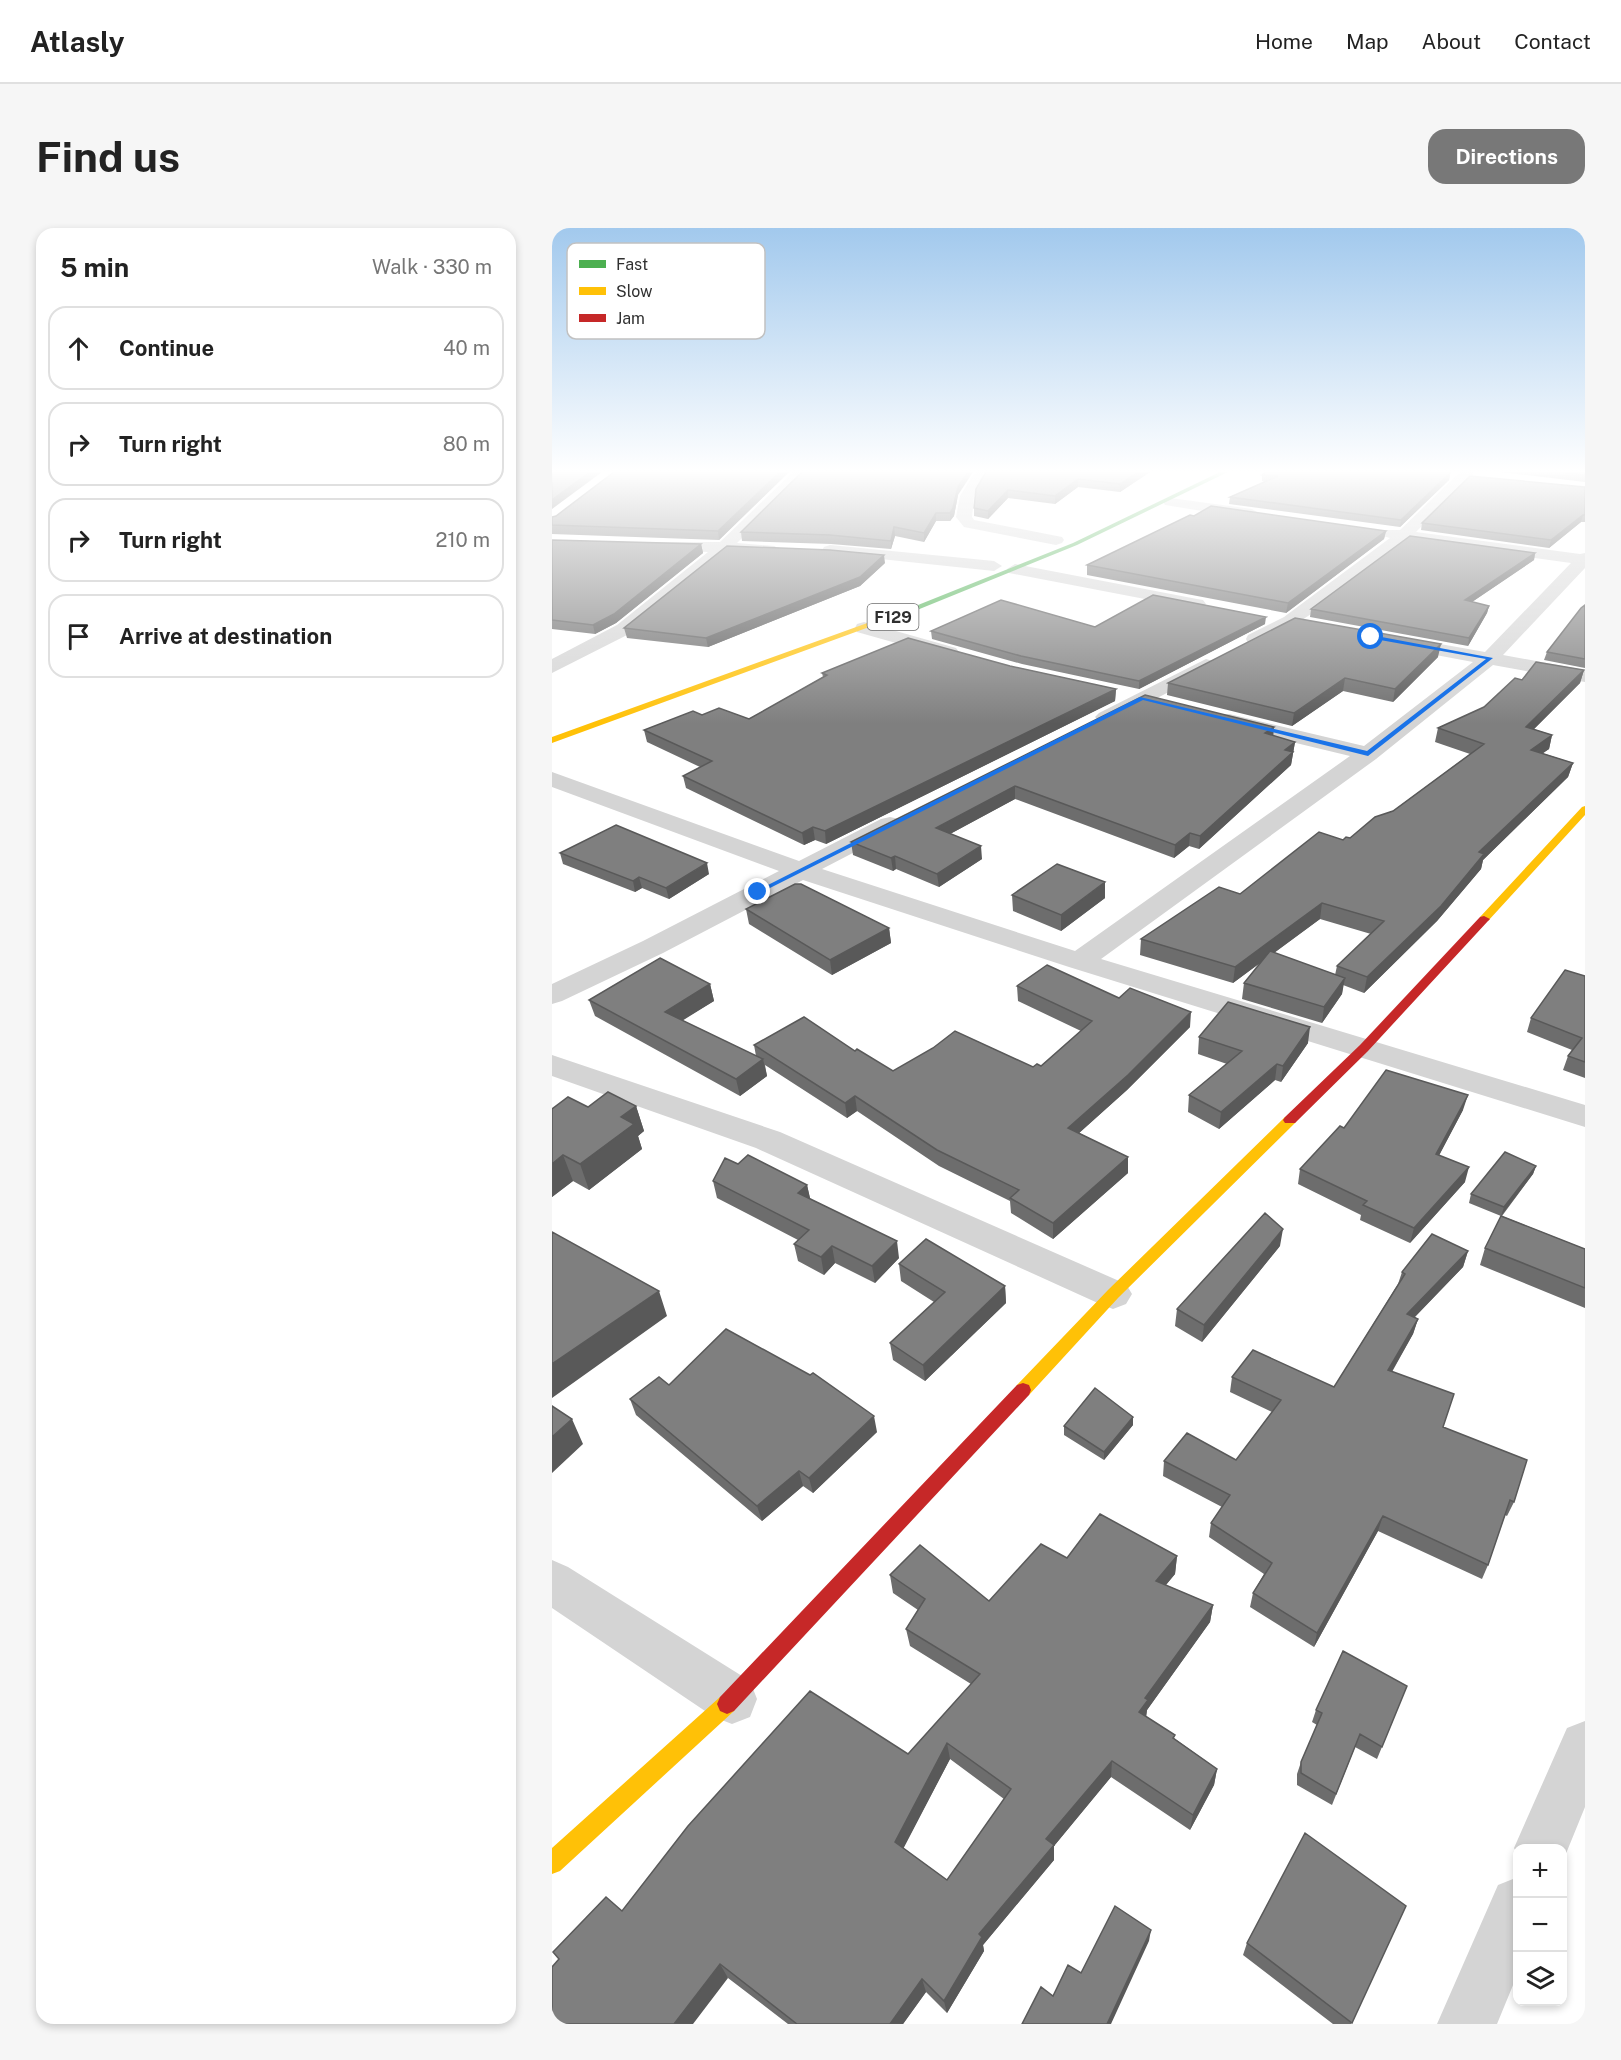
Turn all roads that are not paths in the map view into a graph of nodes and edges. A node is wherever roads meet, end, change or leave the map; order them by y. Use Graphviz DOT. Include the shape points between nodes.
graph roads {
  1 [pos="713,556"];
  2 [pos="895,556"];
  3 [pos="942,556"];
  4 [pos="1018,556"];
  5 [pos="1046,556"];
  6 [pos="1379,556"];
  7 [pos="1561,556"];
  8 [pos="936,559"];
  9 [pos="1584,559"];
  10 [pos="994,566"];
  11 [pos="1015,569"];
  12 [pos="1215,608"];
  13 [pos="1258,615"];
  14 [pos="1301,623"];
  15 [pos="864,628"];
  16 [pos="1380,639"];
  17 [pos="963,656"];
  18 [pos="1490,658"];
  19 [pos="552,667"];
  20 [pos="1585,676"];
  21 [pos="1108,691"];
  22 [pos="1142,698"];
  23 [pos="1176,706"];
  24 [pos="1210,715"];
  25 [pos="563,721"];
  26 [pos="1089,725"];
  27 [pos="552,740"];
  28 [pos="1368,754"];
  29 [pos="552,779"];
  30 [pos="1585,809"];
  31 [pos="907,816"];
  32 [pos="799,870"];
  33 [pos="1079,961"];
  34 [pos="552,995"];
  35 [pos="1364,1048"];
  36 [pos="552,1065"];
  37 [pos="1585,1116"];
  38 [pos="1113,1294"];
  39 [pos="552,1582"];
  40 [pos="732,1699"];
  41 [pos="1585,1746"];
  42 [pos="1543,1844"];
  43 [pos="552,1863"];
  44 [pos="1513,1917"];
  45 [pos="1467,2024"];
  1 -- 19 [label="street" via="624,629"];
  2 -- 8 [label="street"];
  3 -- 8 [label="street"];
  4 -- 10 [label="main road, F129"];
  5 -- 11 [label="main road, F129"];
  6 -- 14 [label="street"];
  7 -- 9 [label="street"];
  8 -- 10 [label="street"];
  9 -- 18 [label="street"];
  10 -- 25 [label="main road, F129" via="887,608"];
  11 -- 12 [label="street"];
  11 -- 15 [label="main road, F129"];
  13 -- 14 [label="street"];
  14 -- 22 [label="street" via="1232,651"];
  15 -- 17 [label="street"];
  15 -- 27 [label="main road, F129"];
  16 -- 18 [label="street"];
  18 -- 20 [label="street"];
  18 -- 28 [label="street"];
  21 -- 22 [label="street"];
  22 -- 23 [label="street"];
  22 -- 26 [label="street"];
  24 -- 28 [label="street"];
  28 -- 33 [label="street"];
  29 -- 32 [label="street"];
  30 -- 35 [label="main road"];
  31 -- 32 [label="street"];
  32 -- 33 [label="street"];
  32 -- 34 [label="street"];
  33 -- 35 [label="street"];
  35 -- 37 [label="street"];
  35 -- 38 [label="main road"];
  36 -- 38 [label="street" via="768,1140"];
  38 -- 40 [label="main road"];
  39 -- 40 [label="street"];
  40 -- 43 [label="main road"];
  41 -- 42 [label="street"];
  44 -- 45 [label="street"];
}
